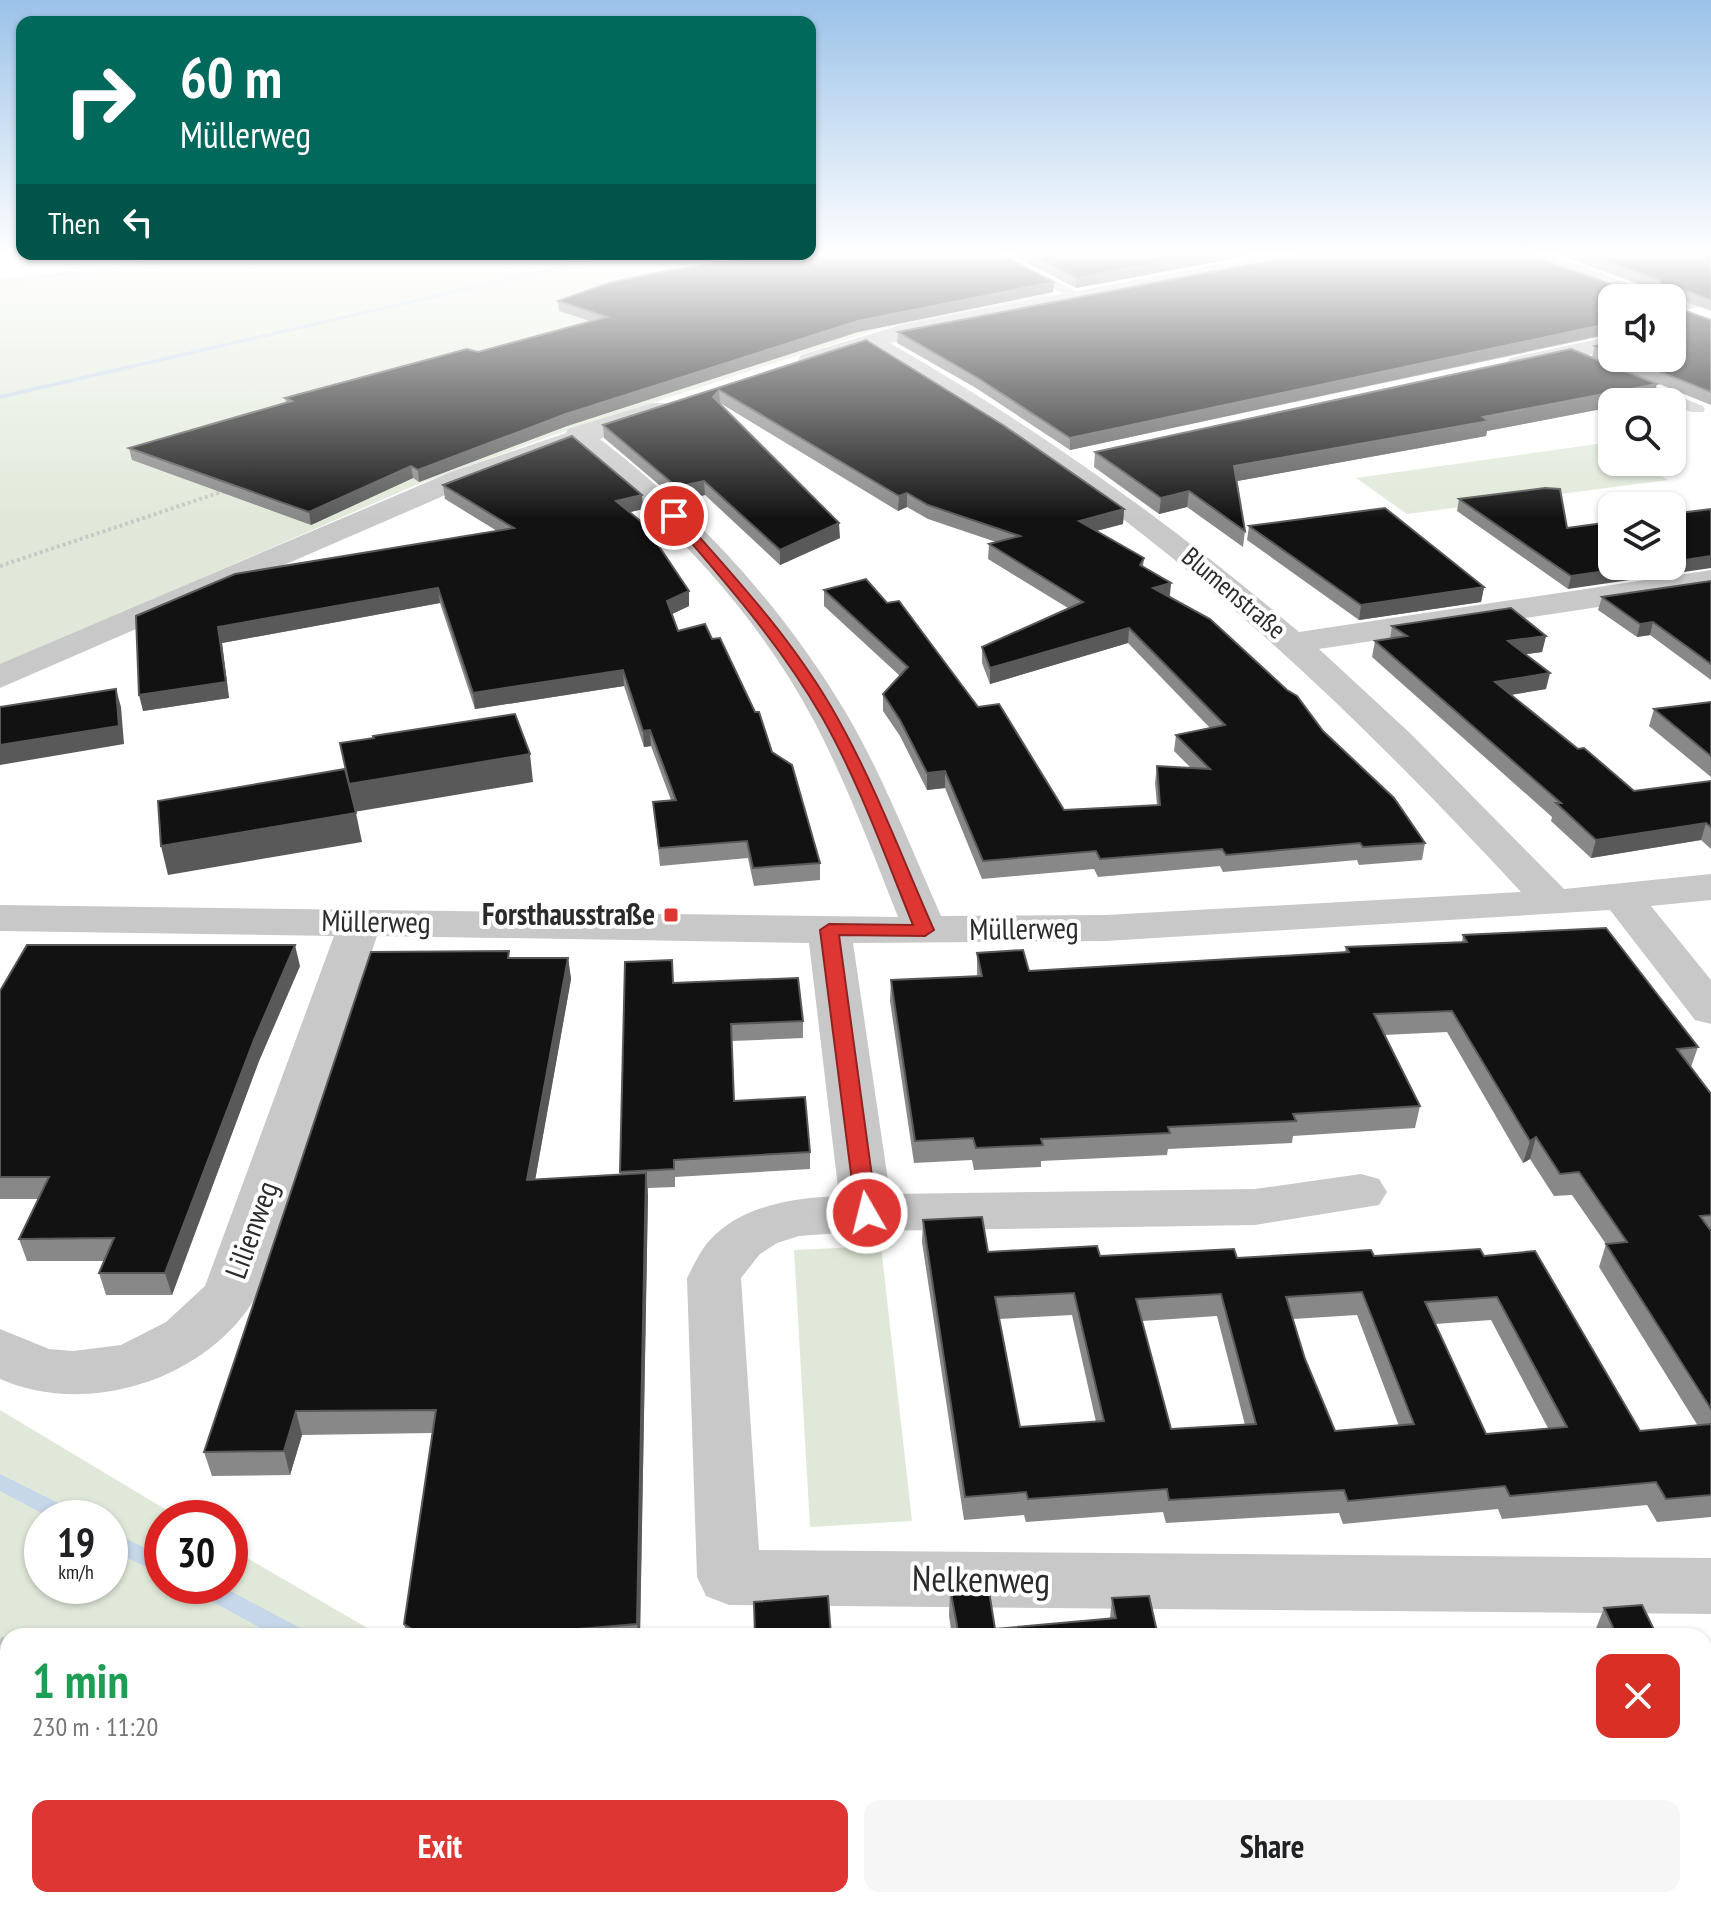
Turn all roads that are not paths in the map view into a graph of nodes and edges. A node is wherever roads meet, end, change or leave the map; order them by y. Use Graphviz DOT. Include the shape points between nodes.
graph roads {
  1 [pos="865,341"];
  2 [pos="870,341"];
  3 [pos="1598,346"];
  4 [pos="1564,353"];
  5 [pos="779,370"];
  6 [pos="1488,370"];
  7 [pos="689,399"];
  8 [pos="1697,409"];
  9 [pos="578,435"];
  10 [pos="1711,580"];
  11 [pos="1294,643"];
  12 [pos="0,677"];
  13 [pos="1711,887"];
  14 [pos="1622,897"];
  15 [pos="1554,903"];
  16 [pos="361,921"];
  17 [pos="4,925"];
  18 [pos="829,930"];
  19 [pos="925,930"];
  20 [pos="1711,1010"];
  21 [pos="1361,1192"];
  22 [pos="867,1213"];
  23 [pos="0,1351"];
  24 [pos="1711,1586"];
  1 -- 5 [label="street"];
  2 -- 11 [label="street, Blumenstraße" via="1078,459"];
  3 -- 4 [label="street"];
  4 -- 6 [label="street"];
  4 -- 8 [label="lane"];
  7 -- 9 [label="street"];
  9 -- 12 [label="street" via="461,478"];
  9 -- 19 [label="street" via="689,531 747,596 795,662 851,760"];
  10 -- 11 [label="street"];
  11 -- 15 [label="street, Blumenstraße" via="1458,799"];
  13 -- 14 [label="street, Müllerweg"];
  14 -- 15 [label="street, Müllerweg"];
  14 -- 20 [label="street"];
  15 -- 19 [label="street, Müllerweg" via="1106,928"];
  16 -- 17 [label="street, Müllerweg"];
  16 -- 18 [label="street, Müllerweg"];
  16 -- 23 [label="street, Lilienweg" via="229,1295 202,1325 136,1363 55,1372 25,1366"];
  18 -- 19 [label="street, Müllerweg"];
  18 -- 22 [label="street"];
  21 -- 22 [label="street, Nelkenweg" via="1255,1207"];
  22 -- 24 [label="street, Nelkenweg" via="790,1218 755,1230 724,1256 714,1278 729,1577"];
}
